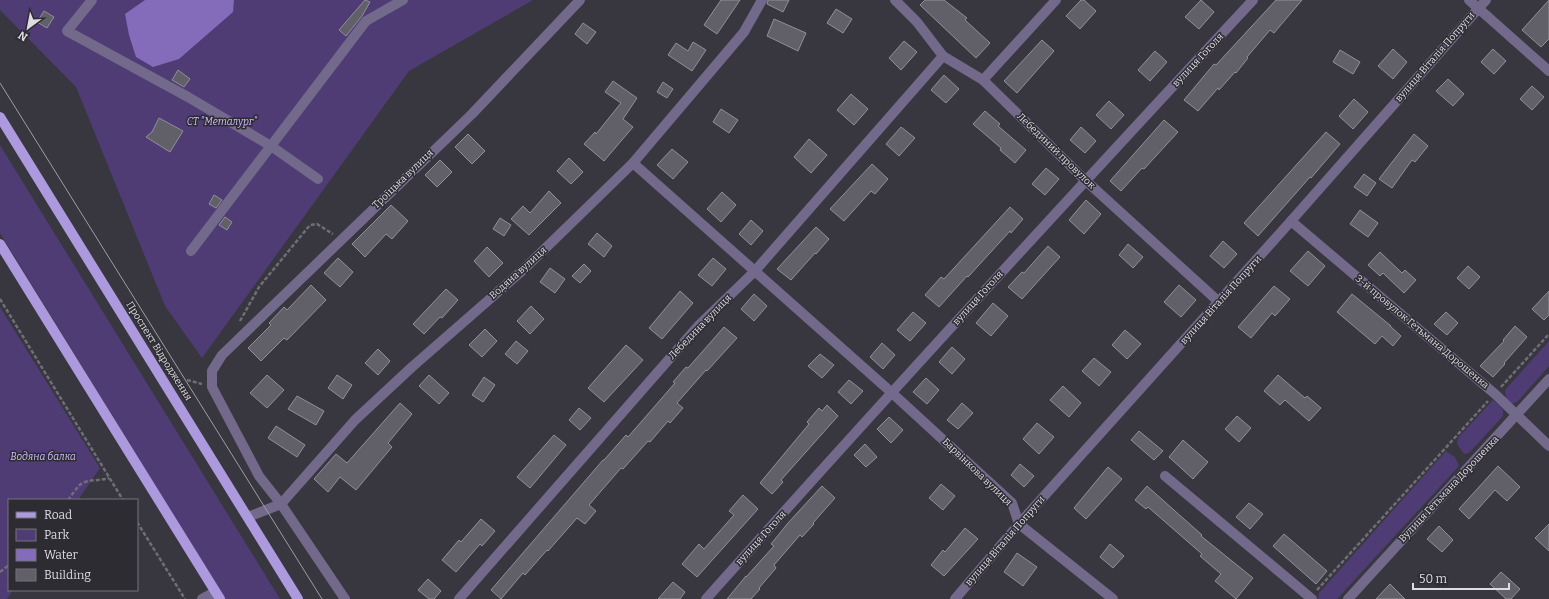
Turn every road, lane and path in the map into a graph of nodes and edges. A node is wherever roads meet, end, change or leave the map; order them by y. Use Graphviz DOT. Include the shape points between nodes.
graph roads {
  1 [pos="92,0"];
  2 [pos="403,0"];
  3 [pos="580,0"];
  4 [pos="762,0"];
  5 [pos="895,0"];
  6 [pos="1056,0"];
  7 [pos="1253,0"];
  8 [pos="1469,0"];
  9 [pos="1486,0"];
  10 [pos="1478,8"];
  11 [pos="943,56"];
  12 [pos="1549,71"];
  13 [pos="983,80"];
  14 [pos="0,117"];
  15 [pos="271,146"];
  16 [pos="633,163"];
  17 [pos="318,179"];
  18 [pos="1085,180"];
  19 [pos="1291,221"];
  20 [pos="341,239"];
  21 [pos="0,244"];
  22 [pos="191,251"];
  23 [pos="754,272"];
  24 [pos="0,299"];
  25 [pos="1219,302"];
  26 [pos="236,328"];
  27 [pos="1549,334"];
  28 [pos="1549,380"];
  29 [pos="891,392"];
  30 [pos="1495,394"];
  31 [pos="1516,416"];
  32 [pos="1549,446"];
  33 [pos="1165,476"];
  34 [pos="109,478"];
  35 [pos="69,499"];
  36 [pos="122,499"];
  37 [pos="281,504"];
  38 [pos="248,517"];
  39 [pos="138,524"];
  40 [pos="1019,524"];
  41 [pos="8,566"];
  42 [pos="0,572"];
  43 [pos="217,595"];
  44 [pos="1311,598"];
  45 [pos="185,599"];
  46 [pos="202,599"];
  47 [pos="298,599"];
  48 [pos="345,599"];
  49 [pos="459,599"];
  50 [pos="706,599"];
  51 [pos="955,599"];
  52 [pos="1113,599"];
  53 [pos="1348,599"];
  1 -- 15 [label="street" via="68,31"];
  2 -- 15 [label="street" via="366,21"];
  3 -- 20 [label="street, Троїцька вулиця" via="472,114"];
  4 -- 16 [label="street, Водяна вулиця" via="744,32"];
  5 -- 11 [label="street, Лебединий провулок" via="917,22"];
  6 -- 13 [label="street"];
  7 -- 18 [label="street, вулиця Гоголя"];
  8 -- 10 [label="street"];
  9 -- 10 [label="street, вулиця Віталія Попруги"];
  10 -- 12 [label="street"];
  10 -- 19 [label="street, вулиця Віталія Попруги"];
  11 -- 13 [label="street, Лебединий провулок"];
  11 -- 23 [label="street, Лебедина вулиця"];
  13 -- 18 [label="street, Лебединий провулок"];
  14 -- 38 [label="main road, Проспект Відродження"];
  15 -- 17 [label="street"];
  15 -- 22 [label="street"];
  16 -- 23 [label="street, Барвінкова вулиця"];
  16 -- 37 [label="street, Водяна вулиця" via="523,270 355,420"];
  18 -- 25 [label="street, Лебединий провулок"];
  18 -- 29 [label="street, вулиця Гоголя"];
  19 -- 25 [label="street, вулиця Віталія Попруги"];
  19 -- 30 [label="street, 3-й провулок Гетьмана Дорошенка"];
  20 -- 26 [label="path" via="317,224 310,225 259,287"];
  20 -- 37 [label="street, Троїцька вулиця" via="222,355 212,371 212,387 259,476"];
  21 -- 43 [label="main road"];
  23 -- 29 [label="street, Барвінкова вулиця"];
  23 -- 49 [label="street, Лебедина вулиця" via="699,325"];
  24 -- 34 [label="path"];
  25 -- 40 [label="street, вулиця Віталія Попруги"];
  27 -- 30 [label="path"];
  28 -- 31 [label="street, Вулиця Гетьмана Дорошенка"];
  29 -- 40 [label="street, Барвінкова вулиця" via="1012,503"];
  29 -- 50 [label="street, вулиця Гоголя"];
  30 -- 31 [label="street, 3-й провулок Гетьмана Дорошенка"];
  30 -- 44 [label="path"];
  31 -- 32 [label="street, 3-й провулок Гетьмана Дорошенка"];
  31 -- 53 [label="street, Вулиця Гетьмана Дорошенка"];
  33 -- 44 [label="street"];
  34 -- 35 [label="path" via="88,481 80,485"];
  34 -- 36 [label="path"];
  37 -- 38 [label="street, Водяна вулиця"];
  37 -- 48 [label="street, Троїцька вулиця"];
  38 -- 47 [label="main road, Проспект Відродження"];
  39 -- 45 [label="path"];
  40 -- 51 [label="street, вулиця Віталія Попруги"];
  40 -- 52 [label="street"];
  41 -- 42 [label="path"];
  43 -- 46 [label="street"];
}
